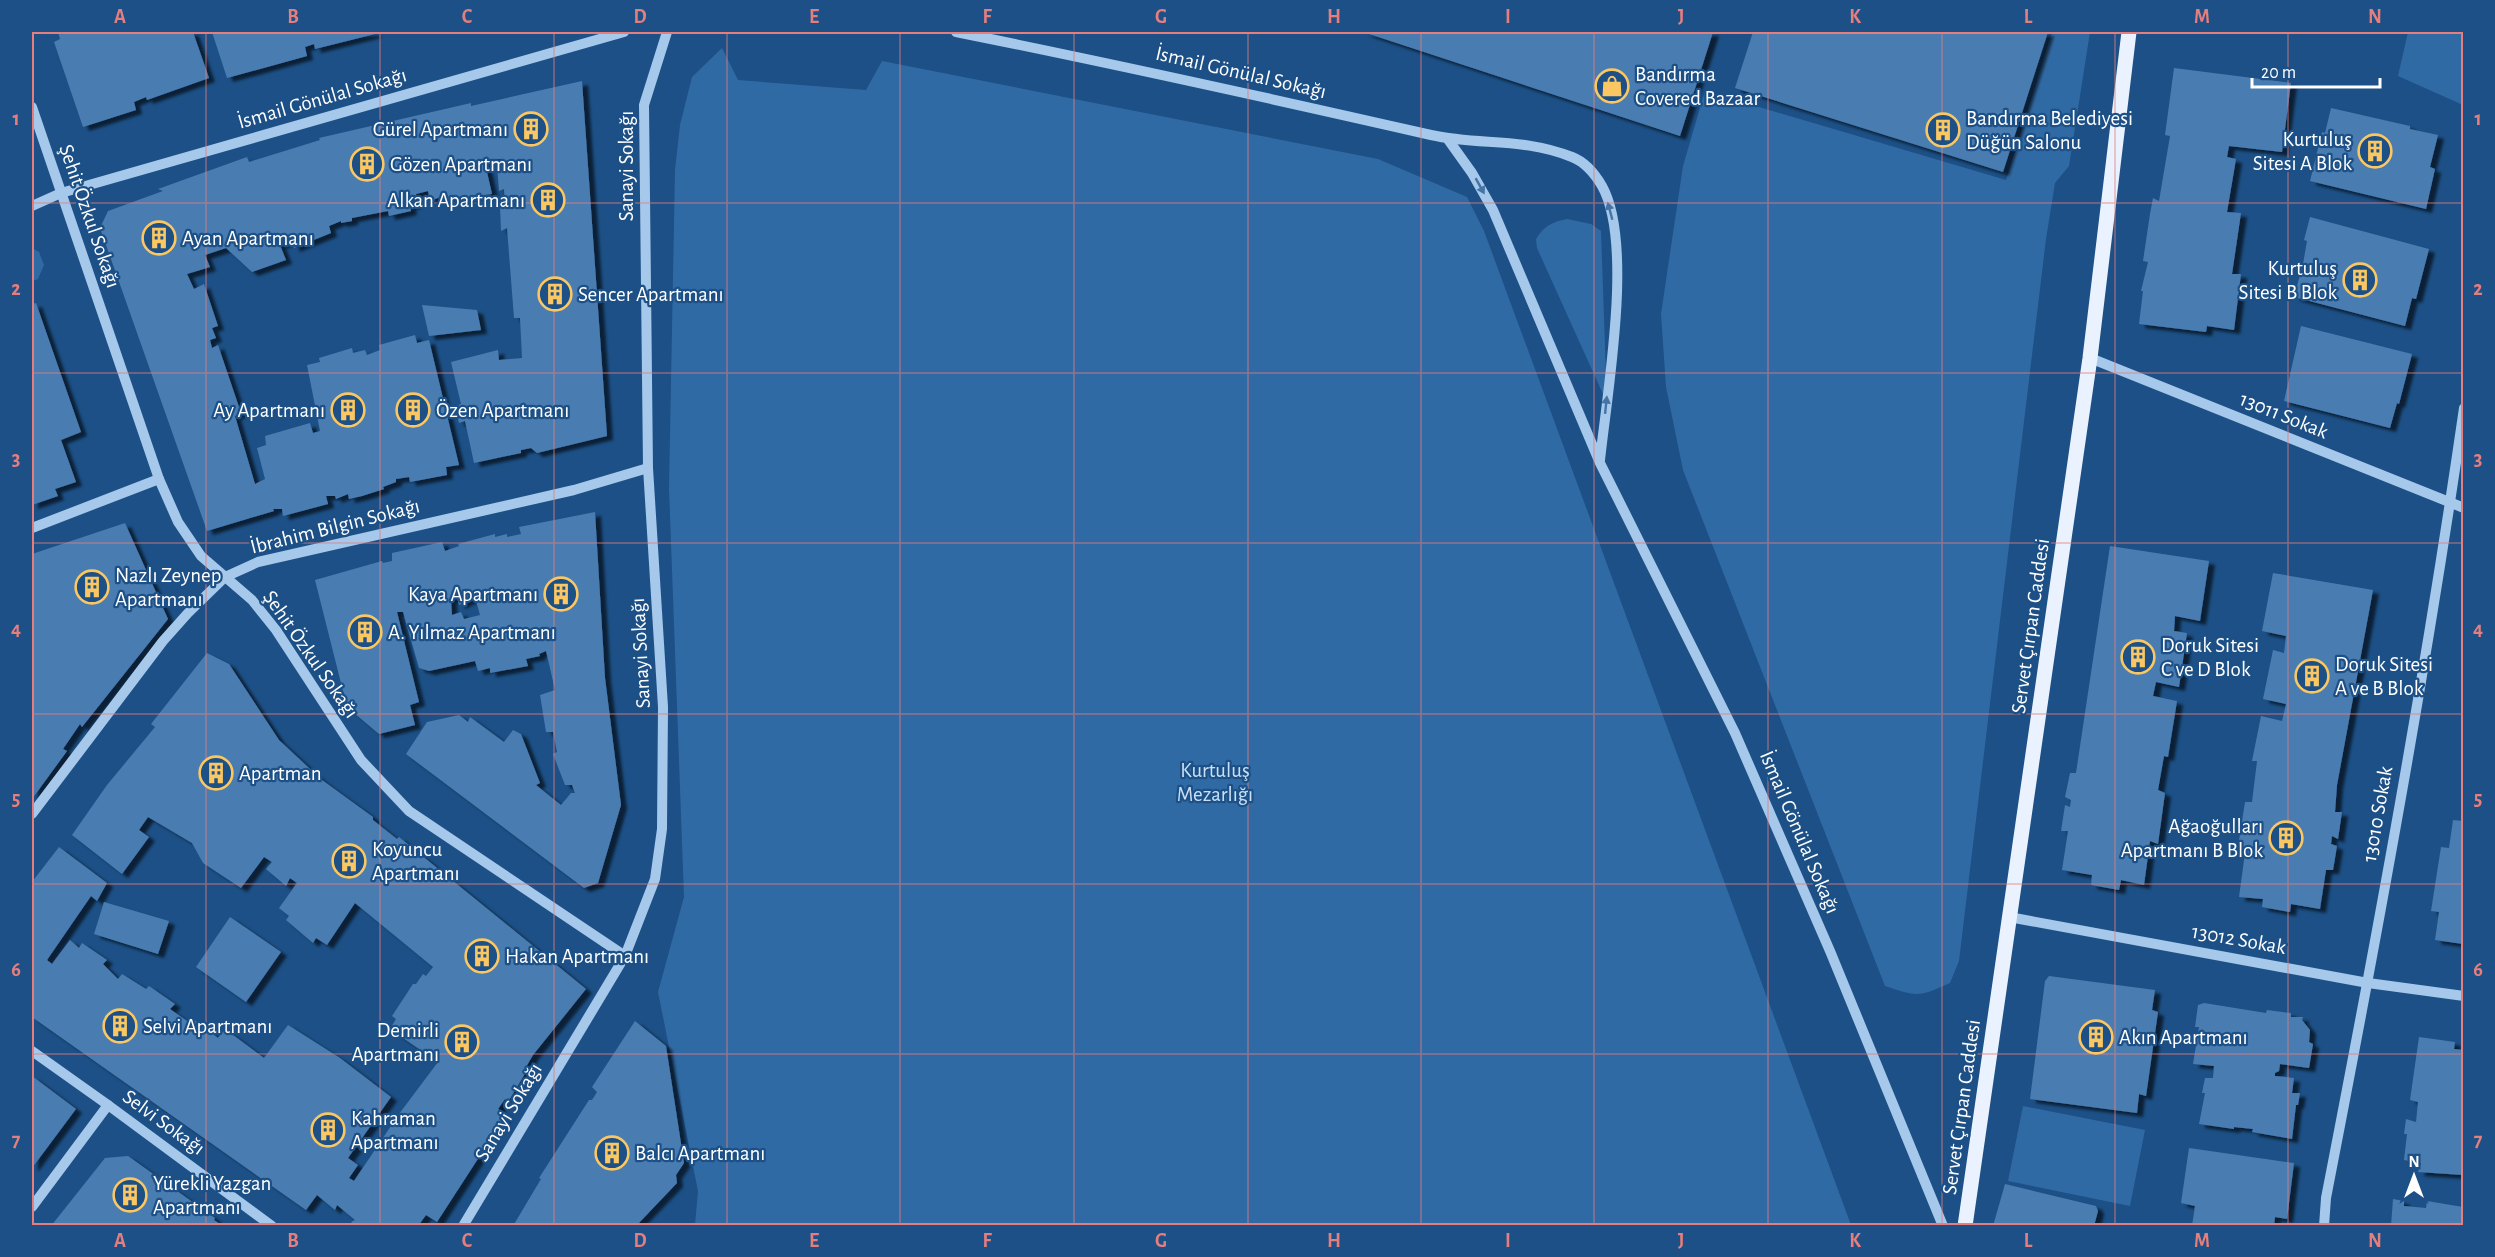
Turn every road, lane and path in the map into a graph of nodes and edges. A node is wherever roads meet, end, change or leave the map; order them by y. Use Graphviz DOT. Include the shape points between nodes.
graph roads {
  1 [pos="624,32"];
  2 [pos="667,32"];
  3 [pos="956,32"];
  4 [pos="2128,32"];
  5 [pos="32,107"];
  6 [pos="1447,138"];
  7 [pos="61,193"];
  8 [pos="32,206"];
  9 [pos="2090,357"];
  10 [pos="2463,408"];
  11 [pos="1600,463"];
  12 [pos="648,468"];
  13 [pos="159,479"];
  14 [pos="2450,503"];
  15 [pos="2463,508"];
  16 [pos="32,528"];
  17 [pos="225,578"];
  18 [pos="32,814"];
  19 [pos="2009,917"];
  20 [pos="625,956"];
  21 [pos="2368,983"];
  22 [pos="2463,996"];
  23 [pos="32,1052"];
  24 [pos="108,1105"];
  25 [pos="32,1206"];
  26 [pos="272,1226"];
  27 [pos="463,1226"];
  28 [pos="1943,1226"];
  29 [pos="1965,1226"];
  30 [pos="2324,1226"];
  1 -- 7 [label="street, İsmail Gönülal Sokağı"];
  2 -- 12 [label="street, Sanayi Sokağı" via="644,105"];
  3 -- 6 [label="street, İsmail Gönülal Sokağı"];
  4 -- 9 [label="main road, Servet Çırpan Caddesi"];
  5 -- 7 [label="street, Şehit Özkul Sokağı"];
  6 -- 11 [label="street, İsmail Gönülal Sokağı, one-way" via="1493,210"];
  11 -- 6 [label="street, İsmail Gönülal Sokağı, one-way" via="1615,322 1617,242 1603,188 1591,170 1574,158 1543,148"];
  7 -- 8 [label="street, İsmail Gönülal Sokağı"];
  7 -- 13 [label="street, Şehit Özkul Sokağı"];
  9 -- 14 [label="street, 13011 Sokak"];
  9 -- 19 [label="main road, Servet Çırpan Caddesi"];
  10 -- 14 [label="street, 13010 Sokak"];
  11 -- 28 [label="street, İsmail Gönülal Sokağı" via="1735,733"];
  12 -- 17 [label="street, İbrahim Bilgin Sokağı" via="574,490 258,562"];
  12 -- 20 [label="street, Sanayi Sokağı" via="663,707 662,829 655,879"];
  13 -- 16 [label="street"];
  13 -- 17 [label="street, Şehit Özkul Sokağı" via="178,522 201,556"];
  14 -- 15 [label="street, 13011 Sokak"];
  14 -- 21 [label="street, 13010 Sokak"];
  17 -- 18 [label="street, İbrahim Bilgin Sokağı" via="163,641"];
  17 -- 20 [label="street, Şehit Özkul Sokağı" via="252,600 276,630 361,760 409,811"];
  19 -- 21 [label="street, 13012 Sokak"];
  19 -- 29 [label="main road, Servet Çırpan Caddesi"];
  20 -- 27 [label="street, Sanayi Sokağı"];
  21 -- 22 [label="street, 13012 Sokak"];
  21 -- 30 [label="street, 13010 Sokak" via="2326,1198"];
  23 -- 24 [label="street, Selvi Sokağı"];
  24 -- 25 [label="street"];
  24 -- 26 [label="street, Selvi Sokağı"];
}
